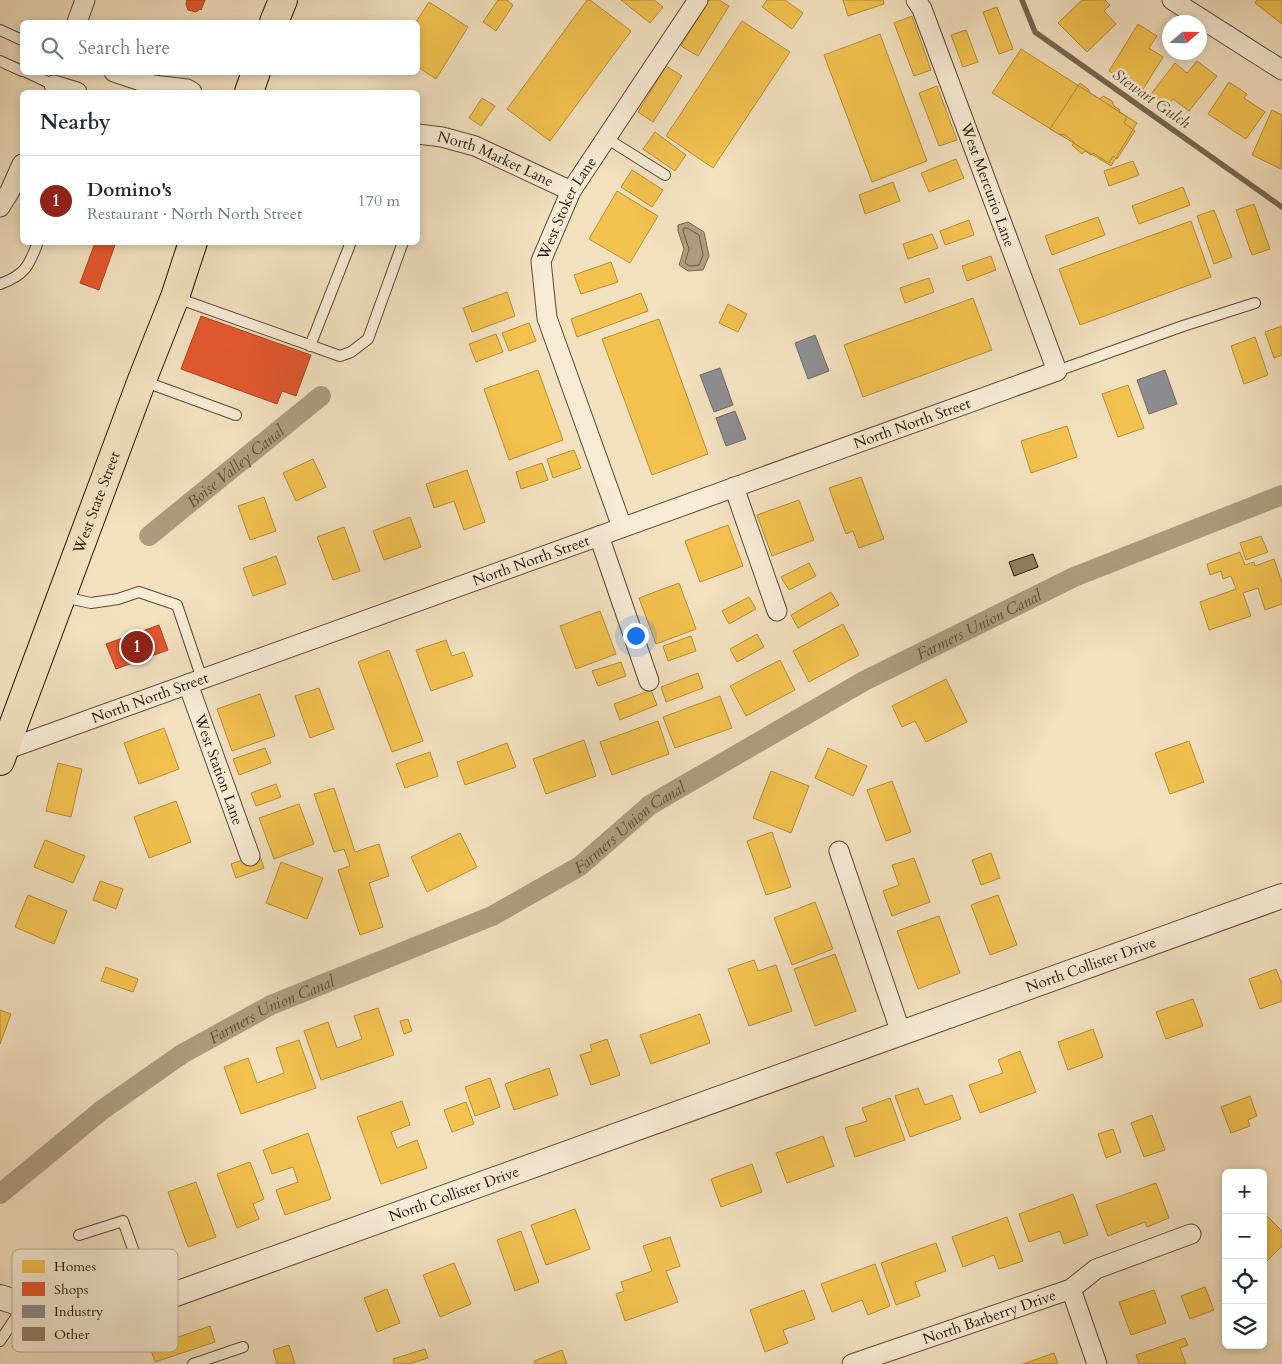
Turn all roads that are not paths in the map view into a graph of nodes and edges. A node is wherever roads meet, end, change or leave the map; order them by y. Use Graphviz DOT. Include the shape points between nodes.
graph roads {
  1 [pos="85,0"];
  2 [pos="282,0"];
  3 [pos="698,0"];
  4 [pos="916,0"];
  5 [pos="1172,0"];
  6 [pos="78,20"];
  7 [pos="275,20"];
  8 [pos="0,30"];
  9 [pos="20,39"];
  10 [pos="0,61"];
  11 [pos="20,70"];
  12 [pos="1282,70"];
  13 [pos="34,75"];
  14 [pos="123,75"];
  15 [pos="255,75"];
  16 [pos="55,83"];
  17 [pos="72,90"];
  18 [pos="189,90"];
  19 [pos="250,90"];
  20 [pos="420,134"];
  21 [pos="606,138"];
  22 [pos="20,168"];
  23 [pos="665,175"];
  24 [pos="571,191"];
  25 [pos="0,207"];
  26 [pos="37,245"];
  27 [pos="191,245"];
  28 [pos="350,245"];
  29 [pos="402,245"];
  30 [pos="0,284"];
  31 [pos="175,297"];
  32 [pos="1255,303"];
  33 [pos="310,346"];
  34 [pos="1057,371"];
  35 [pos="142,380"];
  36 [pos="236,415"];
  37 [pos="734,487"];
  38 [pos="622,527"];
  39 [pos="599,536"];
  40 [pos="62,597"];
  41 [pos="777,611"];
  42 [pos="195,682"];
  43 [pos="649,682"];
  44 [pos="2,756"];
  45 [pos="839,851"];
  46 [pos="250,856"];
  47 [pos="1282,896"];
  48 [pos="901,1033"];
  49 [pos="1191,1234"];
  50 [pos="79,1235"];
  51 [pos="133,1249"];
  52 [pos="1071,1289"];
  53 [pos="178,1293"];
  54 [pos="12,1323"];
  55 [pos="0,1341"];
  56 [pos="243,1347"];
  57 [pos="193,1364"];
  58 [pos="852,1364"];
  59 [pos="1097,1364"];
  1 -- 6 [label="street"];
  2 -- 7 [label="main road"];
  3 -- 21 [label="street, West Stoker Lane"];
  4 -- 34 [label="street, West Mercurio Lane" via="926,18"];
  5 -- 12 [label="street"];
  8 -- 9 [label="lane"];
  10 -- 11 [label="lane"];
  13 -- 16 [label="lane"];
  14 -- 18 [label="street" via="153,85"];
  15 -- 19 [label="main road"];
  16 -- 17 [label="street"];
  20 -- 24 [label="street, North Market Lane" via="475,146"];
  21 -- 23 [label="lane"];
  21 -- 24 [label="street, West Stoker Lane"];
  22 -- 25 [label="street"];
  24 -- 38 [label="street, West Stoker Lane" via="541,261 547,318"];
  26 -- 30 [label="lane" via="29,265 15,279"];
  27 -- 31 [label="main road, West State Street"];
  28 -- 33 [label="lane"];
  29 -- 33 [label="lane" via="368,339 340,356"];
  31 -- 33 [label="lane"];
  31 -- 35 [label="main road, West State Street"];
  32 -- 34 [label="lane"];
  34 -- 37 [label="street, North North Street"];
  35 -- 36 [label="lane"];
  35 -- 40 [label="main road, West State Street"];
  37 -- 38 [label="street, North North Street"];
  37 -- 41 [label="street"];
  38 -- 39 [label="street, North North Street"];
  39 -- 42 [label="street, North North Street"];
  39 -- 43 [label="street"];
  40 -- 42 [label="lane" via="91,603 140,592 176,605"];
  40 -- 44 [label="main road, West State Street"];
  42 -- 44 [label="street, North North Street"];
  42 -- 46 [label="street, West Station Lane"];
  45 -- 48 [label="street"];
  47 -- 48 [label="street, North Collister Drive"];
  48 -- 53 [label="street, North Collister Drive"];
  49 -- 52 [label="street, North Barberry Drive" via="1096,1269"];
  50 -- 51 [label="lane" via="123,1221"];
  52 -- 58 [label="street, North Barberry Drive"];
  52 -- 59 [label="street"];
  54 -- 55 [label="lane"];
  56 -- 57 [label="lane"];
}
